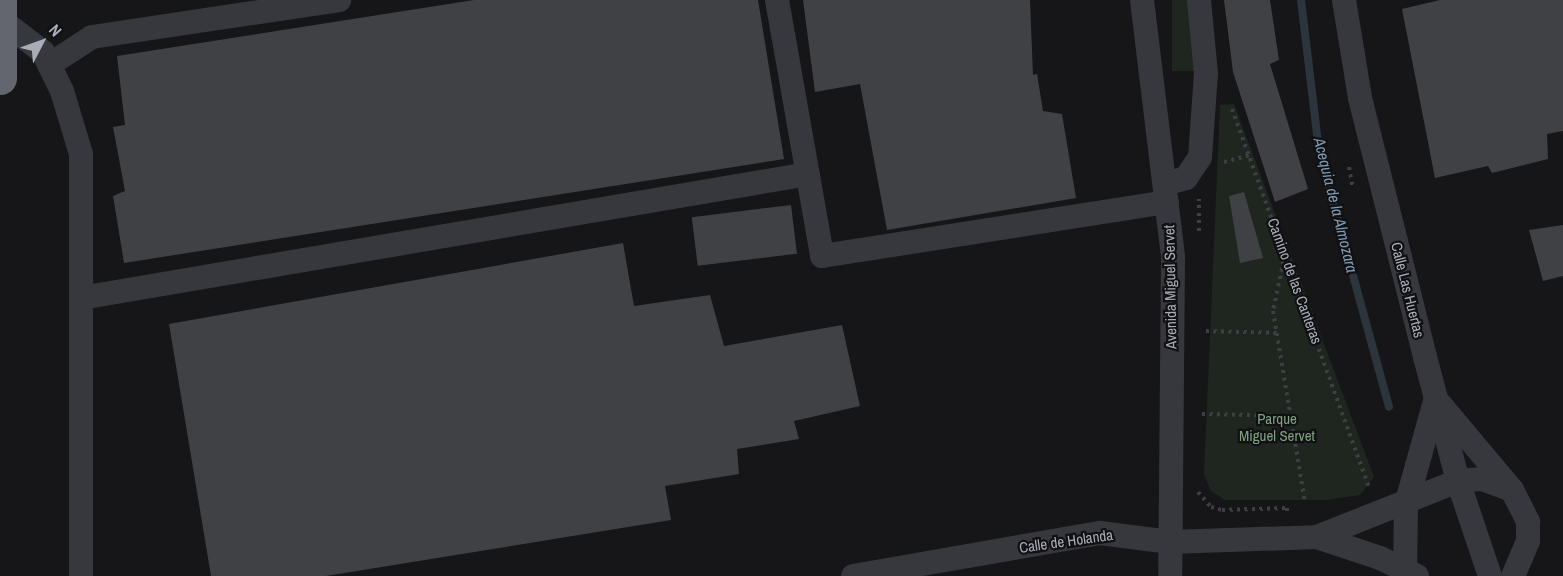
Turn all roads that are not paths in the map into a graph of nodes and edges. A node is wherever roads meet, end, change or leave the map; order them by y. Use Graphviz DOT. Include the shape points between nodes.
graph roads {
  1 [pos="0,0"];
  2 [pos="339,0"];
  3 [pos="777,0"];
  4 [pos="1142,0"];
  5 [pos="1199,0"];
  6 [pos="1344,0"];
  7 [pos="0,19"];
  8 [pos="49,65"];
  9 [pos="0,78"];
  10 [pos="808,174"];
  11 [pos="1166,193"];
  12 [pos="81,298"];
  13 [pos="1436,399"];
  14 [pos="1458,481"];
  15 [pos="1512,490"];
  16 [pos="1406,505"];
  17 [pos="1317,537"];
  18 [pos="1170,542"];
  19 [pos="1519,571"];
  20 [pos="1409,574"];
  21 [pos="81,576"];
  22 [pos="853,576"];
  23 [pos="1170,576"];
  24 [pos="1490,576"];
  1 -- 7 [label="highway"];
  2 -- 8 [label="street" via="92,37"];
  3 -- 10 [label="street"];
  4 -- 11 [label="street, Avenida Miguel Servet"];
  5 -- 11 [label="street" via="1208,161"];
  6 -- 13 [label="street, Calle Las Huertas" via="1360,98"];
  7 -- 8 [label="street" via="43,52"];
  7 -- 9 [label="highway"];
  8 -- 12 [label="street" via="62,91 81,154"];
  10 -- 11 [label="street" via="822,256"];
  10 -- 12 [label="street"];
  11 -- 18 [label="street, Avenida Miguel Servet" via="1173,258"];
  12 -- 21 [label="street"];
  13 -- 14 [label="street, Calle Las Huertas"];
  13 -- 15 [label="street"];
  13 -- 16 [label="street"];
  14 -- 15 [label="street" via="1482,479"];
  14 -- 16 [label="street, Calle de Holanda"];
  14 -- 24 [label="street, Calle Las Huertas"];
  15 -- 19 [label="street" via="1528,522"];
  16 -- 17 [label="street, Calle de Holanda"];
  16 -- 20 [label="street"];
  17 -- 18 [label="street, Calle de Holanda"];
  17 -- 20 [label="street, Calle de Holanda"];
  18 -- 22 [label="street, Calle de Holanda" via="1100,533"];
  18 -- 23 [label="street, Avenida Miguel Servet"];
}
